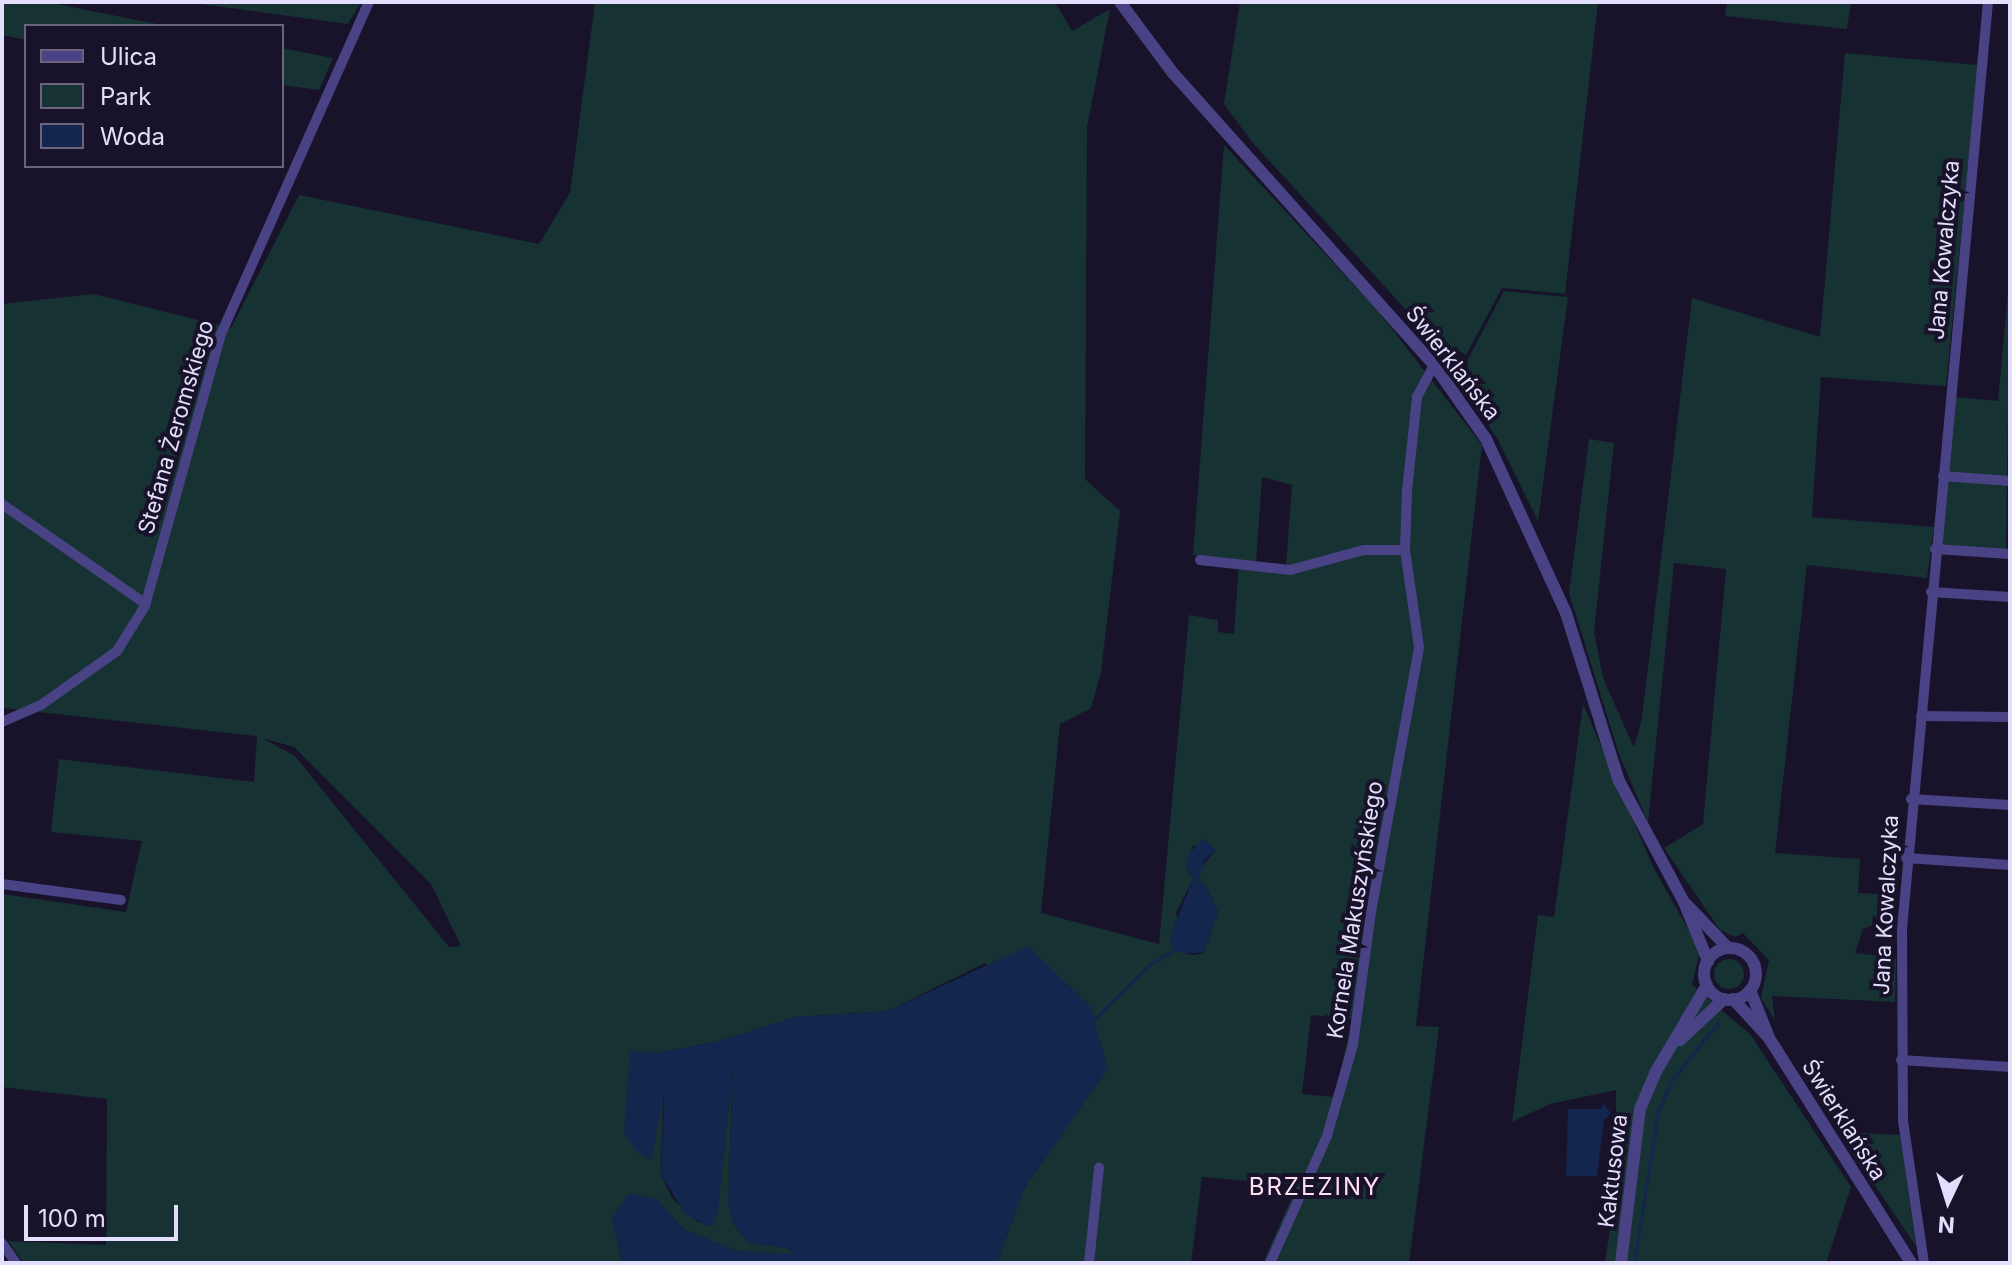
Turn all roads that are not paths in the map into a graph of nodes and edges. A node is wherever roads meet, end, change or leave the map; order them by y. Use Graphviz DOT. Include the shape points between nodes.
graph roads {
  1 [pos="369,2"];
  2 [pos="1120,2"];
  3 [pos="1988,2"];
  4 [pos="1434,365"];
  5 [pos="1943,476"];
  6 [pos="2010,481"];
  7 [pos="2,504"];
  8 [pos="1935,549"];
  9 [pos="1405,550"];
  10 [pos="2010,554"];
  11 [pos="1200,560"];
  12 [pos="1931,592"];
  13 [pos="2010,597"];
  14 [pos="146,604"];
  15 [pos="1921,716"];
  16 [pos="2010,717"];
  17 [pos="2,722"];
  18 [pos="1911,799"];
  19 [pos="2010,805"];
  20 [pos="1906,858"];
  21 [pos="2010,865"];
  22 [pos="2,884"];
  23 [pos="121,900"];
  24 [pos="1684,902"];
  25 [pos="1728,948"];
  26 [pos="1708,961"];
  27 [pos="1707,985"];
  28 [pos="1750,990"];
  29 [pos="1728,999"];
  30 [pos="1769,1038"];
  31 [pos="1674,1044"];
  32 [pos="1901,1060"];
  33 [pos="2010,1067"];
  34 [pos="1099,1168"];
  35 [pos="2,1243"];
  36 [pos="16,1263"];
  37 [pos="1089,1263"];
  38 [pos="1270,1263"];
  39 [pos="1621,1263"];
  40 [pos="1911,1263"];
  41 [pos="1924,1263"];
  1 -- 14 [label="street, Stefana Żeromskiego" via="221,334"];
  2 -- 4 [label="street, Świerklańska" via="1173,73"];
  3 -- 5 [label="street, Jana Kowalczyka"];
  4 -- 9 [label="street, Kornela Makuszyńskiego" via="1417,397"];
  4 -- 24 [label="street, Świerklańska" via="1486,439 1521,508 1570,624 1616,772"];
  5 -- 6 [label="street"];
  5 -- 8 [label="street, Jana Kowalczyka"];
  7 -- 14 [label="street"];
  8 -- 10 [label="street"];
  8 -- 12 [label="street, Jana Kowalczyka"];
  9 -- 11 [label="street" via="1368,549 1290,570"];
  9 -- 38 [label="street, Kornela Makuszyńskiego" via="1419,647 1371,912 1353,1045 1327,1136"];
  12 -- 13 [label="street"];
  12 -- 15 [label="street, Jana Kowalczyka"];
  14 -- 17 [label="street, Stefana Żeromskiego" via="117,651 41,705"];
  15 -- 16 [label="street"];
  15 -- 18 [label="street, Jana Kowalczyka"];
  18 -- 19 [label="street"];
  18 -- 20 [label="street, Jana Kowalczyka"];
  20 -- 21 [label="street"];
  20 -- 32 [label="street, Jana Kowalczyka"];
  22 -- 23 [label="street"];
  24 -- 25 [label="street, Świerklańska"];
  24 -- 26 [label="street, Świerklańska"];
  25 -- 26 [label="street"];
  25 -- 28 [label="street" via="1743,952 1754,965"];
  26 -- 27 [label="street"];
  27 -- 29 [label="street"];
  27 -- 31 [label="street, Kaktusowa"];
  28 -- 29 [label="street"];
  28 -- 30 [label="street, Świerklańska"];
  29 -- 30 [label="street, Świerklańska"];
  29 -- 31 [label="street, Kaktusowa"];
  30 -- 40 [label="street, Świerklańska"];
  31 -- 39 [label="street, Kaktusowa" via="1640,1109"];
  32 -- 33 [label="street"];
  32 -- 41 [label="street, Jana Kowalczyka" via="1905,1139"];
  34 -- 37 [label="street"];
  35 -- 36 [label="street"];
}
